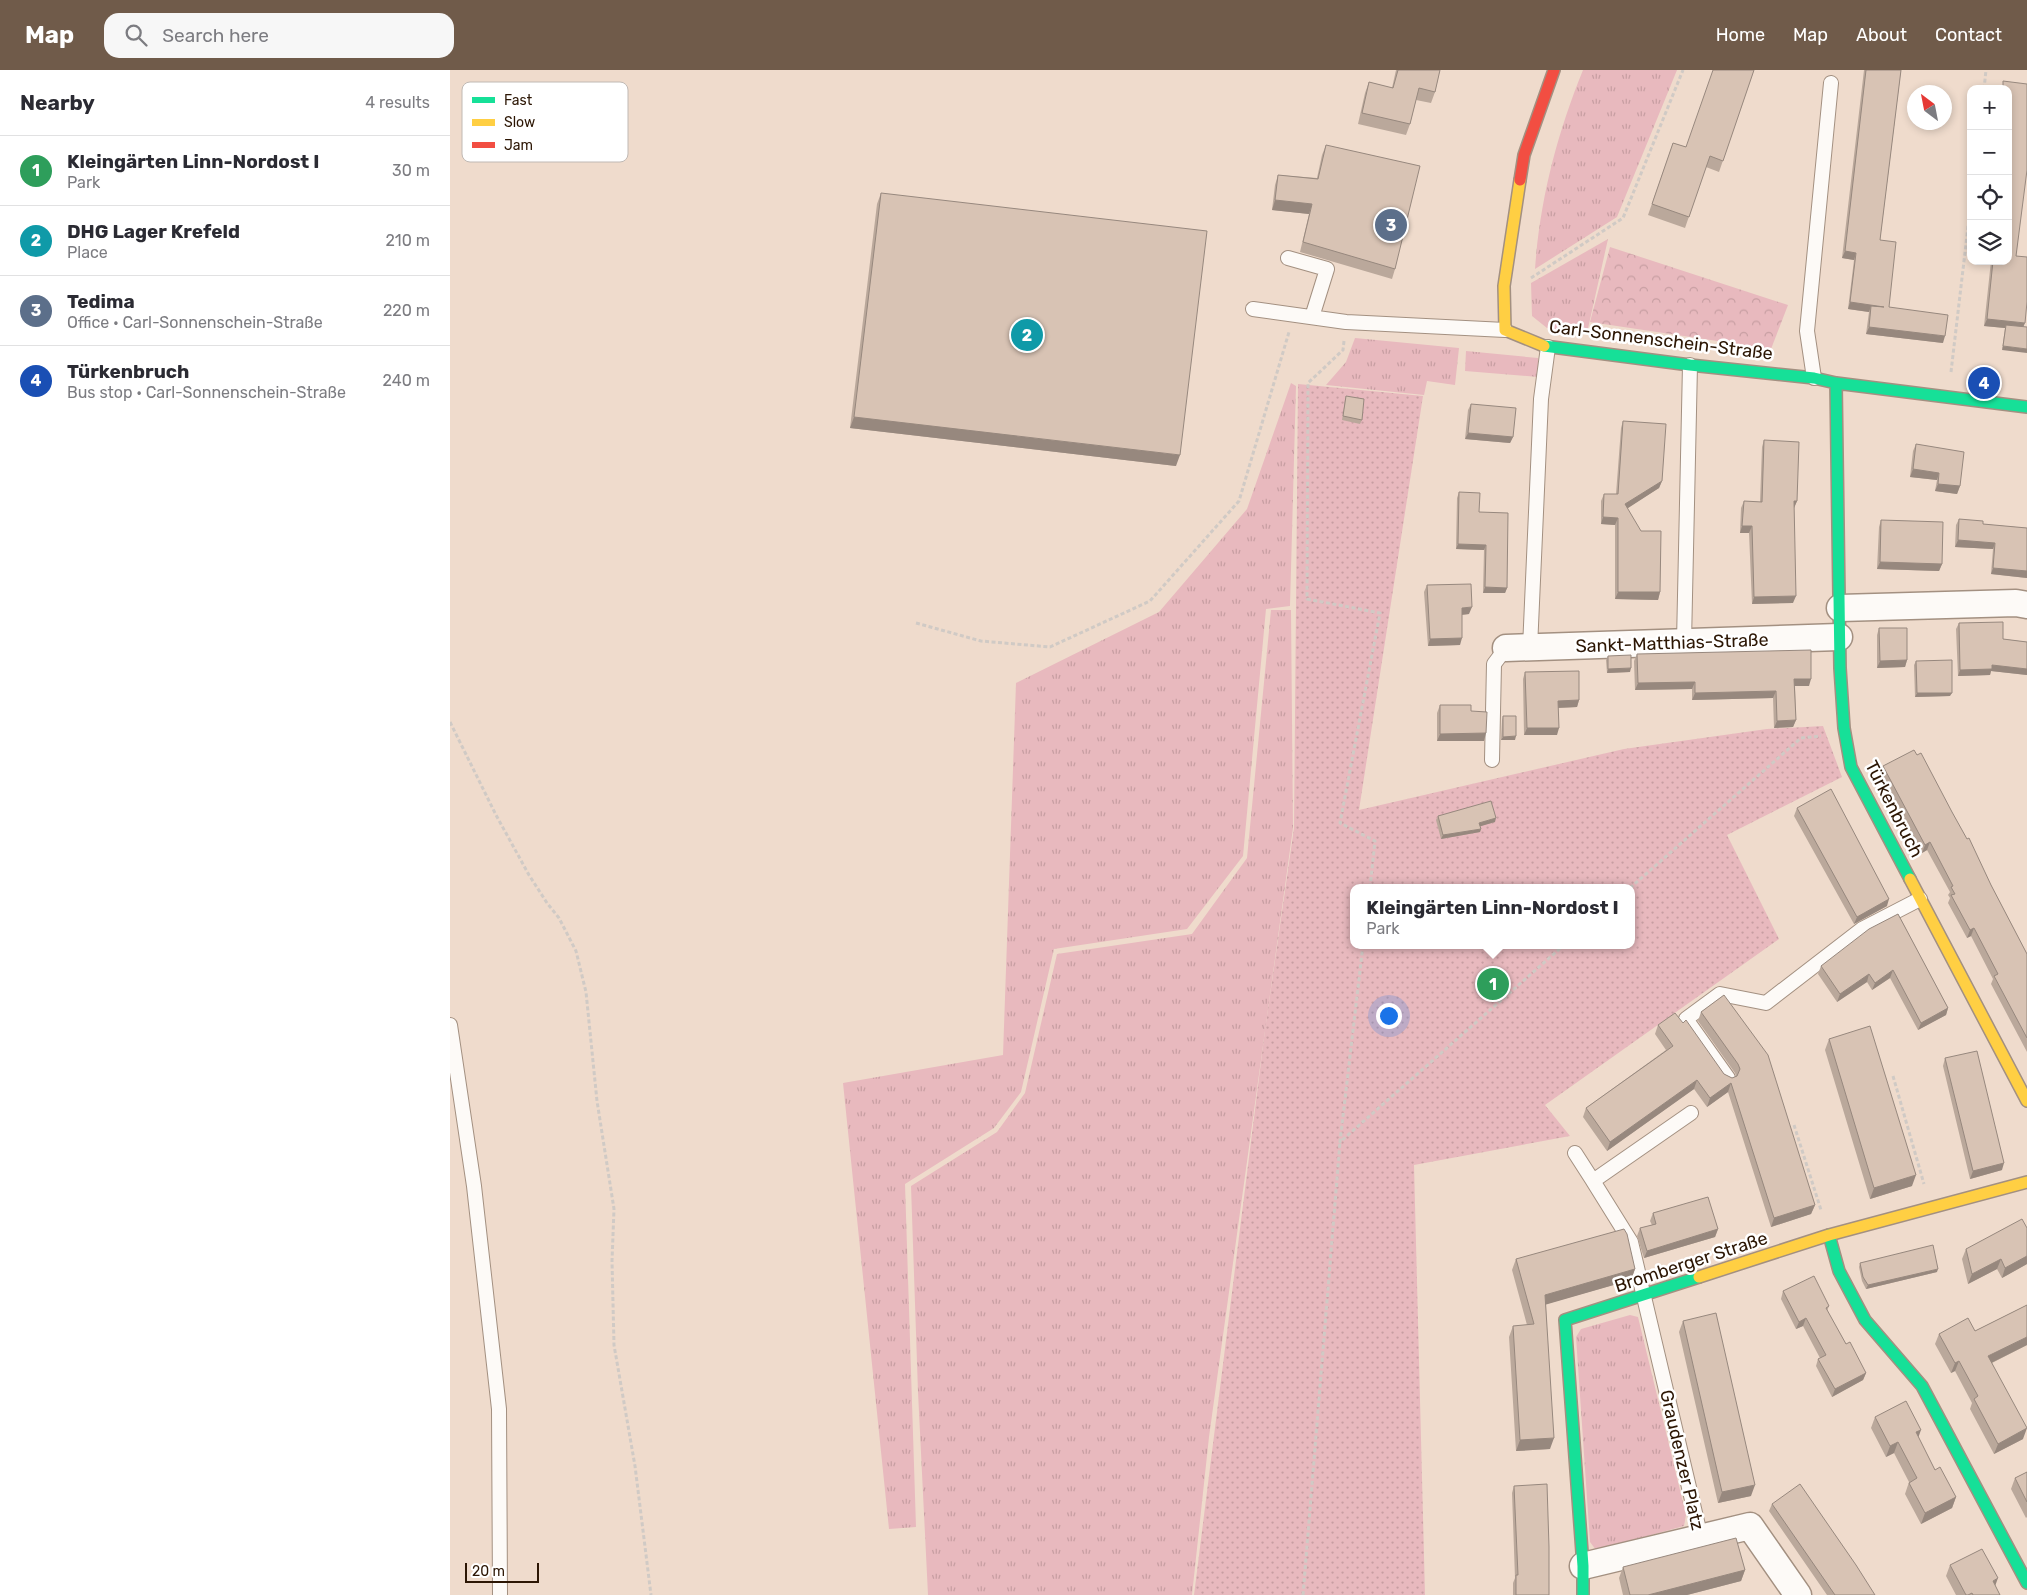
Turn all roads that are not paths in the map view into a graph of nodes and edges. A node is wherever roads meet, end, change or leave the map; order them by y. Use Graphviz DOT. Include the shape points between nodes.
graph roads {
  1 [pos="1554,70"];
  2 [pos="1831,83"];
  3 [pos="1288,258"];
  4 [pos="1253,309"];
  5 [pos="1312,317"];
  6 [pos="1505,330"];
  7 [pos="1548,347"];
  8 [pos="1690,365"];
  9 [pos="1814,378"];
  10 [pos="1836,383"];
  11 [pos="2027,407"];
  12 [pos="2027,605"];
  13 [pos="1840,608"];
  14 [pos="1839,637"];
  15 [pos="1684,642"];
  16 [pos="1518,648"];
  17 [pos="1492,760"];
  18 [pos="1920,899"];
  19 [pos="450,1025"];
  20 [pos="1728,1078"];
  21 [pos="2027,1101"];
  22 [pos="1691,1113"];
  23 [pos="1575,1153"];
  24 [pos="1593,1180"];
  25 [pos="2027,1182"];
  26 [pos="1829,1235"];
  27 [pos="1643,1296"];
  28 [pos="1701,1538"];
  29 [pos="1583,1566"];
  30 [pos="2027,1583"];
  31 [pos="500,1595"];
  32 [pos="1583,1595"];
  33 [pos="1798,1595"];
  1 -- 6 [label="street" via="1524,155 1504,286"];
  2 -- 9 [label="lane" via="1807,331"];
  3 -- 5 [label="lane" via="1327,268"];
  4 -- 5 [label="lane, Carl-Sonnenschein-Straße"];
  5 -- 6 [label="lane, Carl-Sonnenschein-Straße" via="1346,322"];
  6 -- 7 [label="street, Carl-Sonnenschein-Straße"];
  7 -- 8 [label="street, Carl-Sonnenschein-Straße"];
  7 -- 16 [label="lane"];
  8 -- 9 [label="street, Carl-Sonnenschein-Straße"];
  8 -- 15 [label="lane"];
  9 -- 10 [label="street, Carl-Sonnenschein-Straße"];
  10 -- 11 [label="street, Carl-Sonnenschein-Straße"];
  10 -- 13 [label="street, Türkenbruch"];
  12 -- 13 [label="street"];
  13 -- 14 [label="street, Türkenbruch"];
  14 -- 15 [label="street, Sankt-Matthias-Straße"];
  14 -- 18 [label="street, Türkenbruch" via="1844,735 1851,767"];
  15 -- 16 [label="street, Sankt-Matthias-Straße"];
  16 -- 17 [label="lane" via="1494,664"];
  18 -- 20 [label="lane" via="1862,929 1766,1003 1720,994 1686,1019"];
  18 -- 21 [label="street, Türkenbruch"];
  19 -- 31 [label="lane" via="474,1186 499,1408"];
  22 -- 24 [label="lane"];
  23 -- 24 [label="lane, Graudenzer Platz"];
  24 -- 27 [label="lane, Graudenzer Platz" via="1631,1242"];
  25 -- 26 [label="street, Bromberger Straße"];
  26 -- 27 [label="street, Bromberger Straße"];
  26 -- 30 [label="street" via="1839,1271 1865,1320 1922,1386"];
  27 -- 28 [label="lane, Graudenzer Platz"];
  27 -- 29 [label="street, Bromberger Straße" via="1565,1320"];
  28 -- 29 [label="street, Graudenzer Platz"];
  28 -- 33 [label="street" via="1750,1526"];
  29 -- 32 [label="street"];
}
